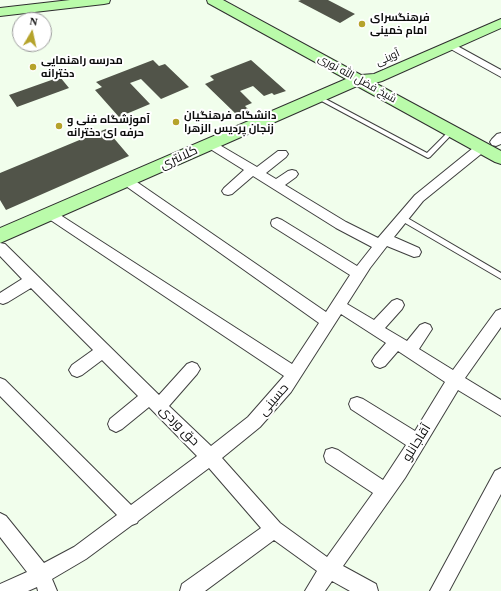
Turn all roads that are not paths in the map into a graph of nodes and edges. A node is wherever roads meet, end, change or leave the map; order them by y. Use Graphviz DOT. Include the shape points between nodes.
graph roads {
  1 [pos="104,0"];
  2 [pos="213,0"];
  3 [pos="235,0"];
  4 [pos="501,9"];
  5 [pos="0,12"];
  6 [pos="501,22"];
  7 [pos="460,27"];
  8 [pos="445,38"];
  9 [pos="368,73"];
  10 [pos="501,74"];
  11 [pos="318,97"];
  12 [pos="452,131"];
  13 [pos="495,143"];
  14 [pos="211,144"];
  15 [pos="282,154"];
  16 [pos="501,158"];
  17 [pos="255,172"];
  18 [pos="292,174"];
  19 [pos="127,180"];
  20 [pos="276,185"];
  21 [pos="228,191"];
  22 [pos="50,214"];
  23 [pos="402,218"];
  24 [pos="277,224"];
  25 [pos="0,236"];
  26 [pos="383,242"];
  27 [pos="0,248"];
  28 [pos="414,252"];
  29 [pos="359,274"];
  30 [pos="501,276"];
  31 [pos="32,280"];
  32 [pos="3,298"];
  33 [pos="338,305"];
  34 [pos="397,305"];
  35 [pos="501,315"];
  36 [pos="328,321"];
  37 [pos="375,329"];
  38 [pos="425,329"];
  39 [pos="396,342"];
  40 [pos="409,350"];
  41 [pos="104,351"];
  42 [pos="380,361"];
  43 [pos="77,370"];
  44 [pos="192,370"];
  45 [pos="294,374"];
  46 [pos="455,380"];
  47 [pos="0,385"];
  48 [pos="154,401"];
  49 [pos="357,404"];
  50 [pos="501,409"];
  51 [pos="116,424"];
  52 [pos="417,442"];
  53 [pos="332,456"];
  54 [pos="210,457"];
  55 [pos="501,477"];
  56 [pos="385,491"];
  57 [pos="131,517"];
  58 [pos="0,522"];
  59 [pos="274,529"];
  60 [pos="329,568"];
  61 [pos="44,583"];
  62 [pos="7,591"];
  63 [pos="189,591"];
  64 [pos="314,591"];
  65 [pos="369,591"];
  66 [pos="439,591"];
  1 -- 5 [label="main road"];
  2 -- 9 [label="main road, شیخ فضل الله نوری"];
  3 -- 9 [label="main road, شیخ فضل الله نوری"];
  4 -- 7 [label="main road"];
  6 -- 8 [label="main road, آوینی"];
  8 -- 9 [label="main road, آوینی"];
  8 -- 10 [label="street"];
  9 -- 11 [label="main road, کلانتری"];
  9 -- 12 [label="main road, شیخ فضل الله نوری"];
  9 -- 13 [label="main road, شیخ فضل الله نوری"];
  11 -- 12 [label="lane" via="428,156"];
  11 -- 14 [label="main road, کلانتری"];
  12 -- 13 [label="main road, شیخ فضل الله نوری"];
  13 -- 16 [label="main road, شیخ فضل الله نوری"];
  13 -- 23 [label="street, حسینی" via="419,198"];
  14 -- 17 [label="street"];
  14 -- 19 [label="main road, کلانتری"];
  15 -- 17 [label="street"];
  17 -- 20 [label="street"];
  17 -- 21 [label="street"];
  18 -- 20 [label="street"];
  19 -- 22 [label="main road, کلانتری"];
  19 -- 36 [label="street"];
  20 -- 26 [label="street" via="341,225"];
  22 -- 25 [label="main road, کلانتری"];
  22 -- 45 [label="street"];
  23 -- 26 [label="street, حسینی"];
  23 -- 30 [label="lane"];
  24 -- 29 [label="street"];
  26 -- 28 [label="street"];
  26 -- 29 [label="street, حسینی"];
  27 -- 31 [label="street, حق وردی"];
  29 -- 33 [label="street, حسینی"];
  31 -- 32 [label="street"];
  31 -- 41 [label="street, حق وردی"];
  33 -- 36 [label="street, حسینی"];
  33 -- 37 [label="street"];
  34 -- 37 [label="street"];
  35 -- 46 [label="street, آقاجانلو"];
  36 -- 45 [label="street, حسینی"];
  37 -- 39 [label="street"];
  38 -- 40 [label="street"];
  39 -- 40 [label="street"];
  39 -- 42 [label="street"];
  40 -- 46 [label="street"];
  41 -- 43 [label="street"];
  41 -- 48 [label="street, حق وردی"];
  44 -- 48 [label="street"];
  45 -- 54 [label="street, حسینی" via="286,387 254,422"];
  46 -- 50 [label="street"];
  46 -- 52 [label="street, آقاجانلو"];
  47 -- 57 [label="street"];
  48 -- 51 [label="street"];
  48 -- 54 [label="street, حق وردی"];
  49 -- 52 [label="street"];
  52 -- 56 [label="street, آقاجانلو"];
  53 -- 56 [label="street"];
  54 -- 57 [label="street, حسینی"];
  54 -- 59 [label="street, حق وردی"];
  55 -- 66 [label="street"];
  56 -- 60 [label="street, آقاجانلو"];
  57 -- 61 [label="street, حسینی" via="80,553"];
  58 -- 61 [label="street"];
  59 -- 60 [label="street, حق وردی"];
  59 -- 63 [label="street"];
  60 -- 64 [label="street, آقاجانلو"];
  60 -- 65 [label="street, حق وردی"];
  61 -- 62 [label="street, حسینی"];
}
